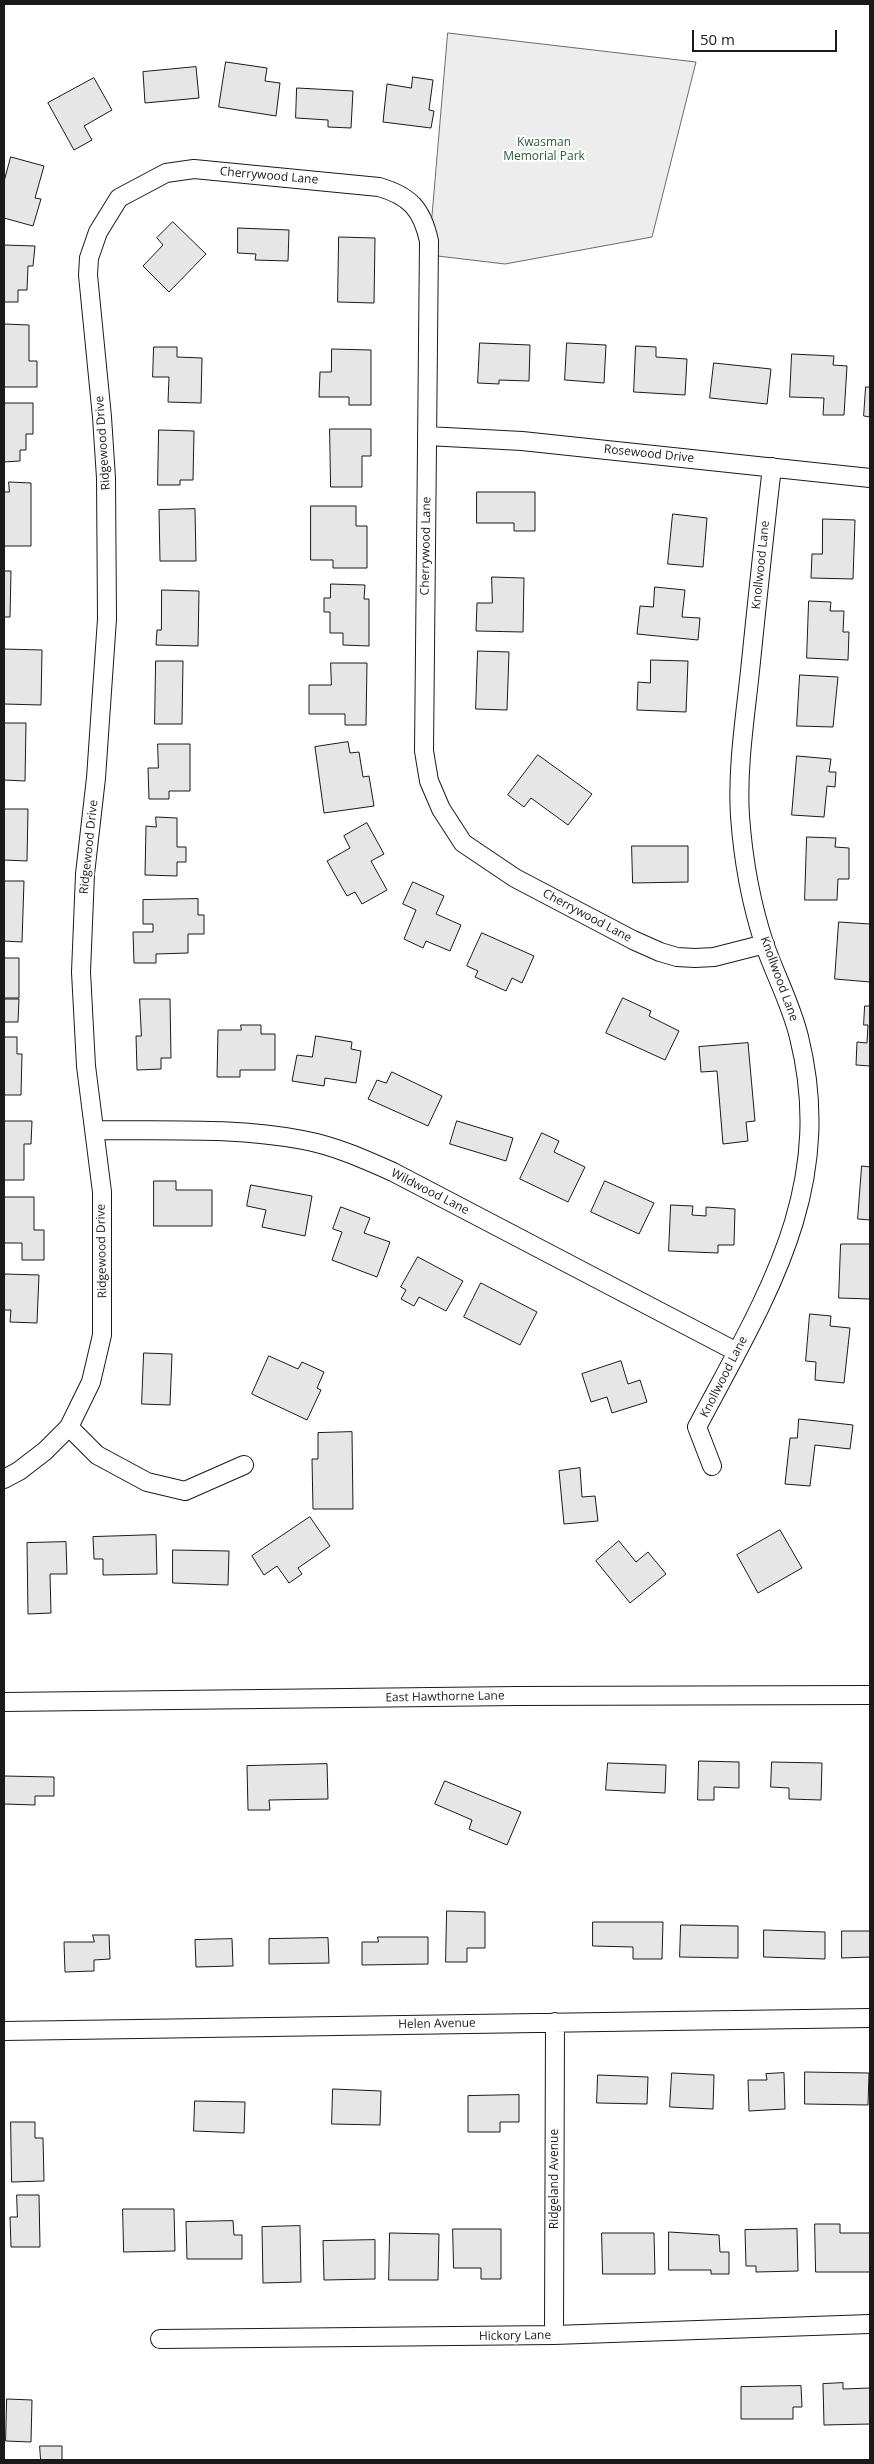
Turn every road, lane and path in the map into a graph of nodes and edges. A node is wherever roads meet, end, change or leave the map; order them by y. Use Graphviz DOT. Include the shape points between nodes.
graph roads {
  1 [pos="130,191"];
  2 [pos="427,436"];
  3 [pos="772,467"];
  4 [pos="870,478"];
  5 [pos="765,944"];
  6 [pos="95,1130"];
  7 [pos="736,1352"];
  8 [pos="69,1427"];
  9 [pos="244,1466"];
  10 [pos="712,1466"];
  11 [pos="4,1479"];
  12 [pos="870,1695"];
  13 [pos="12,1702"];
  14 [pos="870,2018"];
  15 [pos="555,2022"];
  16 [pos="4,2031"];
  17 [pos="870,2324"];
  18 [pos="554,2335"];
  19 [pos="160,2339"];
  1 -- 2 [label="street, Cherrywood Lane" via="166,173 194,169 379,186 406,198 419,214 429,241"];
  1 -- 6 [label="street, Ridgewood Drive" via="119,198 98,232 89,258 88,275 102,417 108,557 103,698 81,940 82,1019"];
  2 -- 3 [label="street, Rosewood Drive" via="522,440"];
  2 -- 5 [label="street, Cherrywood Lane" via="424,751 430,781 441,809 463,843 515,878 660,952 695,958"];
  3 -- 4 [label="street, Rosewood Drive"];
  3 -- 5 [label="street, Knollwood Lane" via="739,782 744,855"];
  5 -- 7 [label="street, Knollwood Lane" via="800,1037 808,1084 810,1124 800,1205 786,1250"];
  6 -- 7 [label="street, Wildwood Lane" via="261,1134 305,1140 343,1151 401,1177"];
  6 -- 8 [label="street, Ridgewood Drive" via="102,1192 102,1336 91,1382"];
  7 -- 10 [label="street, Knollwood Lane" via="697,1427"];
  8 -- 9 [label="street" via="97,1455 147,1482 184,1492"];
  8 -- 11 [label="street, Ridgewood Drive" via="45,1451"];
  12 -- 13 [label="street, East Hawthorne Lane"];
  14 -- 15 [label="street, Helen Avenue"];
  15 -- 16 [label="street, Helen Avenue"];
  15 -- 18 [label="street, Ridgeland Avenue"];
  17 -- 18 [label="street, Hickory Lane"];
  18 -- 19 [label="street, Hickory Lane"];
}
